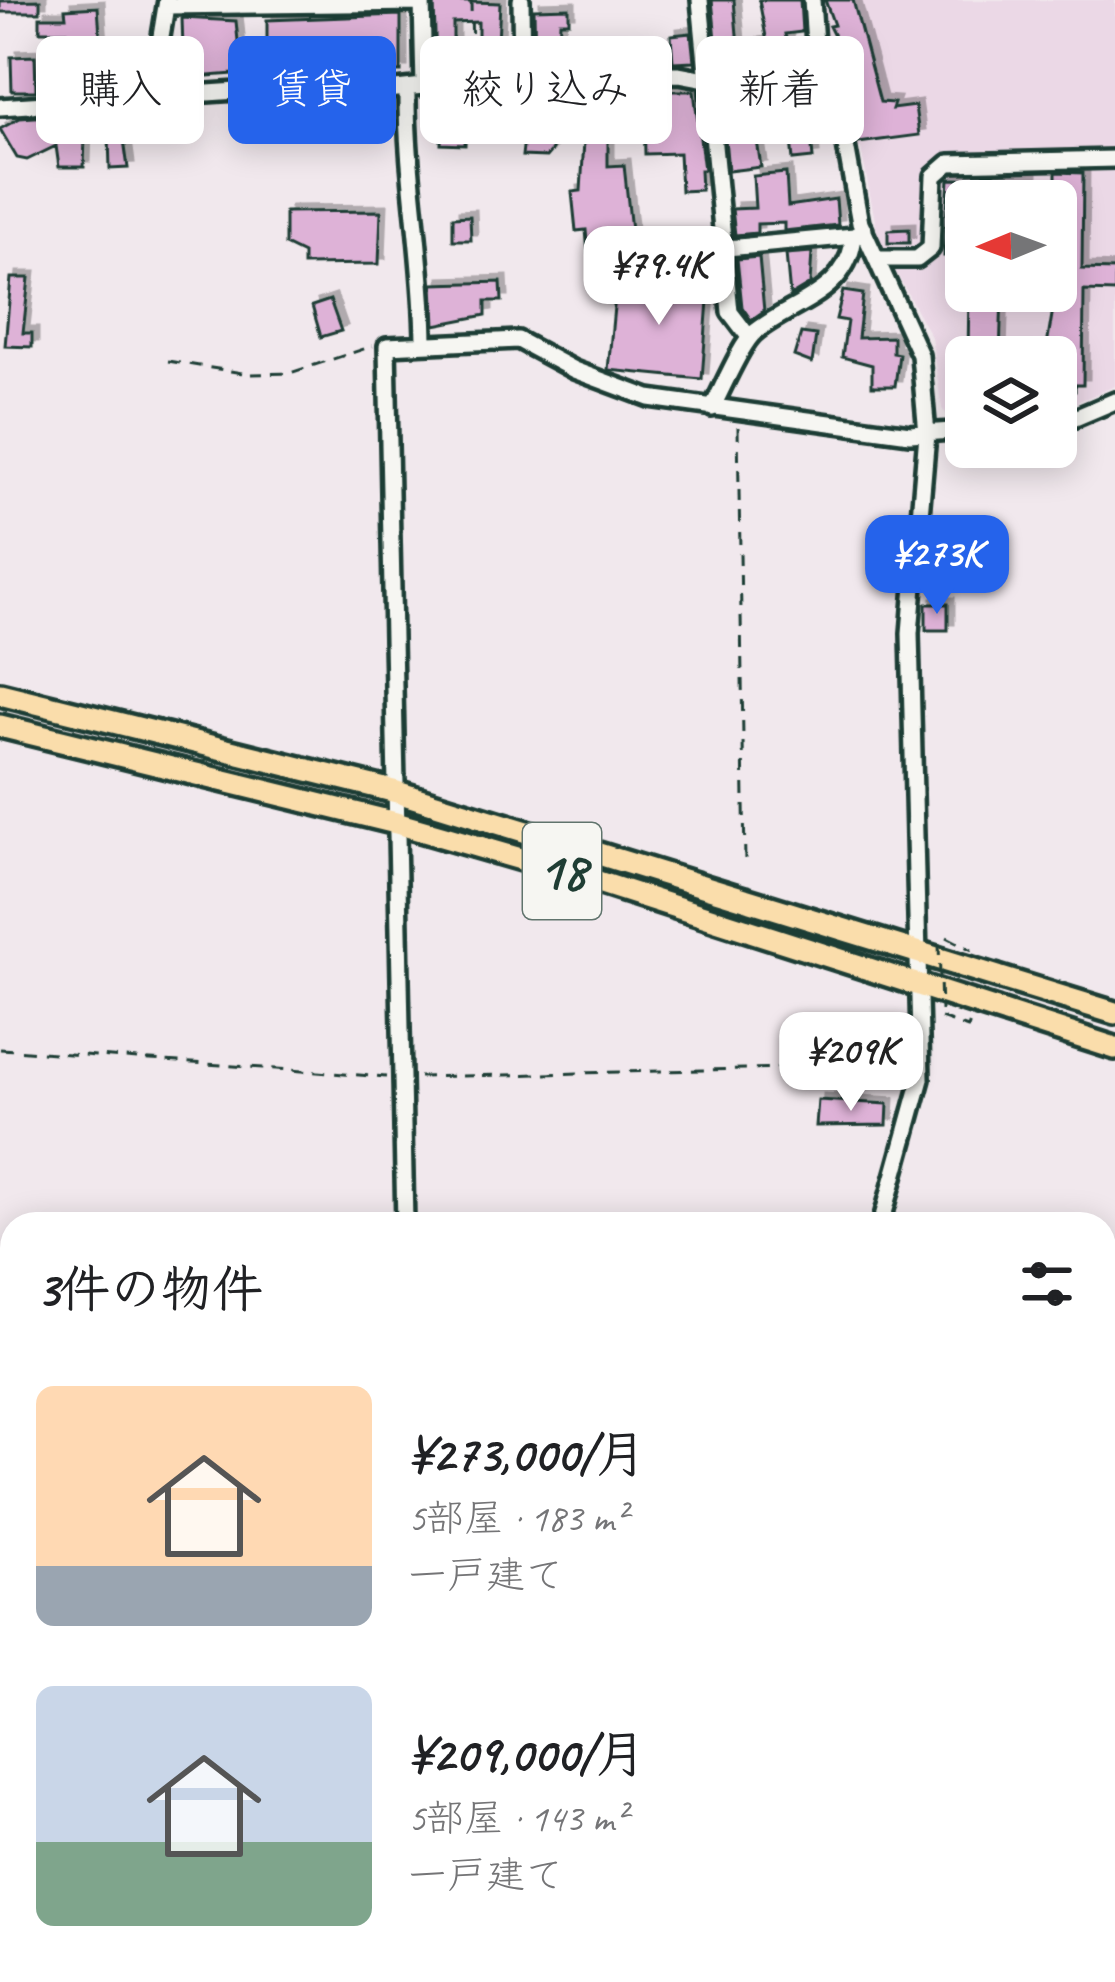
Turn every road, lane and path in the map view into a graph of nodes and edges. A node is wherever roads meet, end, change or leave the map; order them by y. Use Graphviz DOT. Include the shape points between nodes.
graph roads {
  1 [pos="471,0"];
  2 [pos="521,0"];
  3 [pos="700,0"];
  4 [pos="812,0"];
  5 [pos="422,1"];
  6 [pos="166,3"];
  7 [pos="161,36"];
  8 [pos="471,36"];
  9 [pos="521,36"];
  10 [pos="704,36"];
  11 [pos="814,36"];
  12 [pos="420,87"];
  13 [pos="415,88"];
  14 [pos="204,95"];
  15 [pos="36,104"];
  16 [pos="0,106"];
  17 [pos="715,144"];
  18 [pos="843,144"];
  19 [pos="1115,158"];
  20 [pos="858,233"];
  21 [pos="727,248"];
  22 [pos="877,259"];
  23 [pos="749,337"];
  24 [pos="424,340"];
  25 [pos="387,346"];
  26 [pos="168,361"];
  27 [pos="1115,400"];
  28 [pos="712,407"];
  29 [pos="737,411"];
  30 [pos="1077,417"];
  31 [pos="945,432"];
  32 [pos="927,434"];
  33 [pos="0,694"];
  34 [pos="0,726"];
  35 [pos="397,792"];
  36 [pos="396,823"];
  37 [pos="745,863"];
  38 [pos="939,943"];
  39 [pos="917,952"];
  40 [pos="918,985"];
  41 [pos="1115,1012"];
  42 [pos="941,1015"];
  43 [pos="1115,1048"];
  44 [pos="0,1049"];
  45 [pos="921,1064"];
  46 [pos="402,1078"];
  47 [pos="405,1212"];
  48 [pos="884,1212"];
  1 -- 8 [label="path"];
  2 -- 9 [label="street"];
  3 -- 10 [label="street"];
  4 -- 11 [label="street"];
  5 -- 6 [label="street"];
  5 -- 13 [label="street"];
  6 -- 7 [label="street"];
  12 -- 13 [label="street"];
  13 -- 14 [label="street"];
  13 -- 24 [label="street" via="406,157 417,196"];
  15 -- 16 [label="street"];
  17 -- 21 [label="street"];
  18 -- 20 [label="street"];
  19 -- 22 [label="street" via="950,163 934,176 931,248 917,259"];
  20 -- 21 [label="street"];
  20 -- 22 [label="street"];
  20 -- 23 [label="street" via="844,267 811,303"];
  21 -- 23 [label="street" via="730,312"];
  22 -- 32 [label="street" via="920,355"];
  23 -- 28 [label="street"];
  24 -- 25 [label="street"];
  24 -- 28 [label="street" via="518,340 621,389"];
  25 -- 26 [label="path" via="290,373"];
  25 -- 35 [label="street"];
  27 -- 30 [label="street"];
  28 -- 29 [label="street"];
  29 -- 32 [label="street"];
  29 -- 37 [label="path"];
  31 -- 32 [label="street"];
  32 -- 39 [label="street" via="910,632"];
  33 -- 35 [label="highway, 18"];
  34 -- 36 [label="highway, 18"];
  35 -- 36 [label="street"];
  35 -- 39 [label="highway, 18"];
  36 -- 40 [label="highway, 18"];
  36 -- 46 [label="street"];
  38 -- 42 [label="path, bridge"];
  39 -- 40 [label="street"];
  39 -- 41 [label="highway, 18"];
  40 -- 43 [label="highway, 18"];
  40 -- 45 [label="street"];
  44 -- 46 [label="path"];
  45 -- 46 [label="path"];
  45 -- 48 [label="street"];
  46 -- 47 [label="street"];
}
